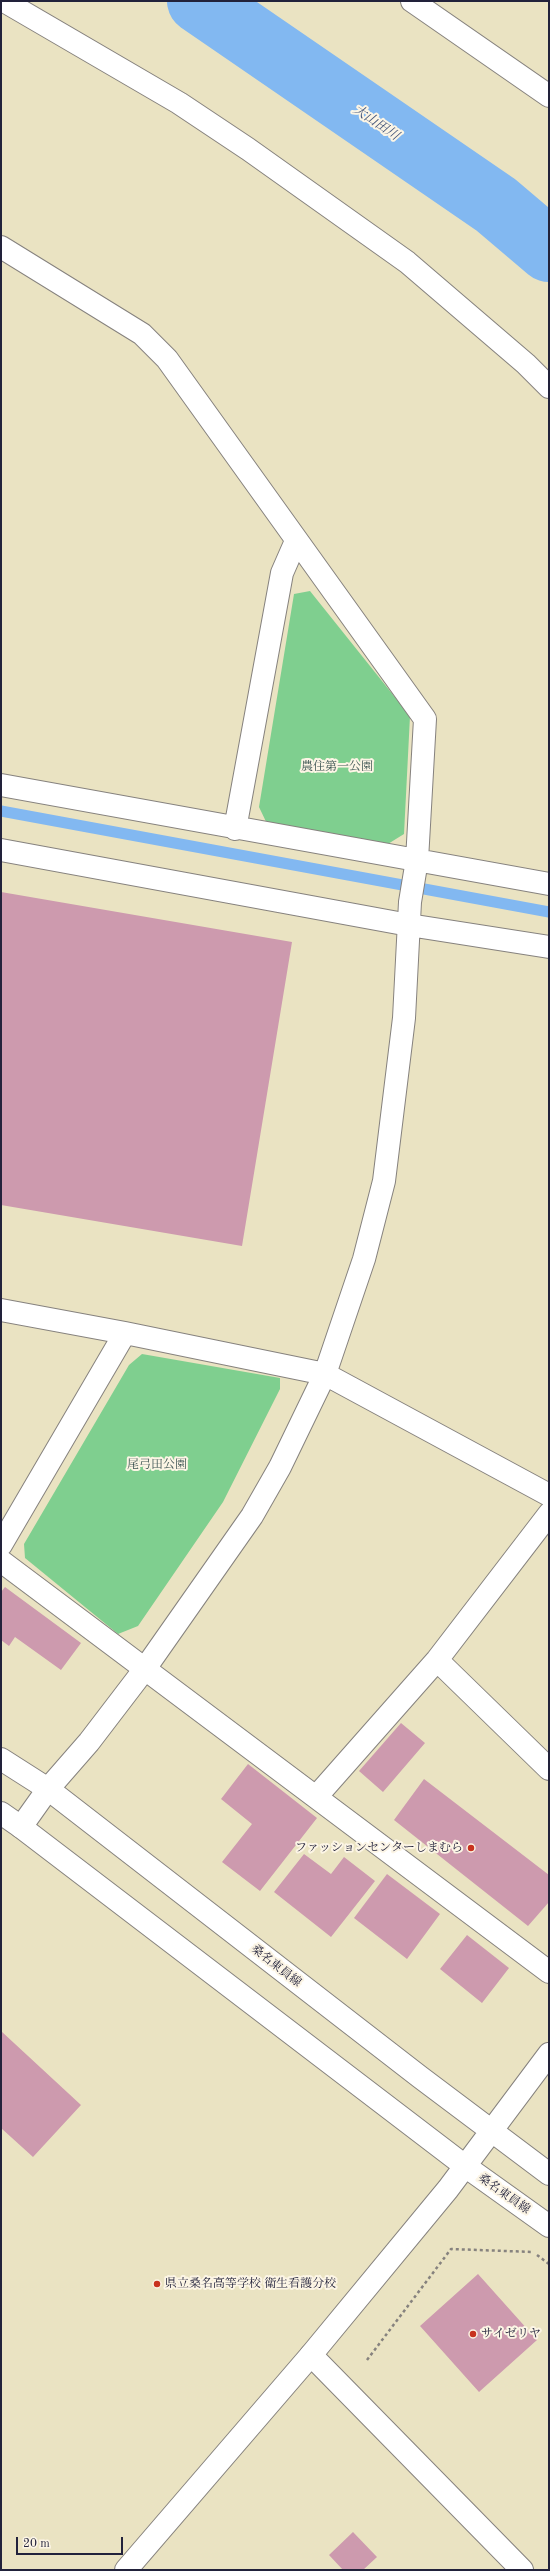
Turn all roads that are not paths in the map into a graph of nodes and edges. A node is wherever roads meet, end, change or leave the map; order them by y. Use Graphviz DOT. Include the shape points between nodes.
graph roads {
  1 [pos="4,1"];
  2 [pos="412,1"];
  3 [pos="549,96"];
  4 [pos="1,247"];
  5 [pos="549,388"];
  6 [pos="296,541"];
  7 [pos="1,785"];
  8 [pos="235,829"];
  9 [pos="1,850"];
  10 [pos="416,867"];
  11 [pos="549,884"];
  12 [pos="409,925"];
  13 [pos="549,947"];
  14 [pos="1,1310"];
  15 [pos="125,1332"];
  16 [pos="325,1374"];
  17 [pos="549,1495"];
  18 [pos="549,1514"];
  19 [pos="1,1544"];
  20 [pos="1,1561"];
  21 [pos="437,1660"];
  22 [pos="144,1670"];
  23 [pos="1,1759"];
  24 [pos="549,1769"];
  25 [pos="48,1789"];
  26 [pos="316,1797"];
  27 [pos="1,1813"];
  28 [pos="21,1826"];
  29 [pos="549,1972"];
  30 [pos="549,2054"];
  31 [pos="492,2131"];
  32 [pos="464,2166"];
  33 [pos="549,2174"];
  34 [pos="549,2226"];
  35 [pos="311,2355"];
  36 [pos="126,2570"];
  37 [pos="522,2570"];
  1 -- 5 [label="street" via="180,103 280,171 407,262 526,364"];
  2 -- 3 [label="street"];
  4 -- 6 [label="street" via="142,334 167,359"];
  6 -- 8 [label="street" via="282,573"];
  6 -- 10 [label="street" via="426,719"];
  7 -- 8 [label="street"];
  8 -- 10 [label="street"];
  9 -- 12 [label="street"];
  10 -- 11 [label="street"];
  10 -- 12 [label="street"];
  12 -- 13 [label="street"];
  12 -- 16 [label="street" via="404,1018 384,1181 364,1259"];
  14 -- 15 [label="street"];
  15 -- 16 [label="street"];
  15 -- 19 [label="street"];
  16 -- 17 [label="street"];
  16 -- 22 [label="street" via="280,1467 252,1516"];
  18 -- 21 [label="street"];
  20 -- 22 [label="street"];
  21 -- 24 [label="street"];
  21 -- 26 [label="street"];
  22 -- 25 [label="street" via="89,1742"];
  22 -- 26 [label="street"];
  23 -- 25 [label="street, 桑名東員線"];
  25 -- 28 [label="street"];
  25 -- 31 [label="street, 桑名東員線"];
  26 -- 29 [label="street"];
  27 -- 28 [label="street, 桑名東員線"];
  28 -- 32 [label="street, 桑名東員線"];
  30 -- 31 [label="street"];
  31 -- 32 [label="street"];
  31 -- 33 [label="street, 桑名東員線"];
  32 -- 34 [label="street, 桑名東員線"];
  32 -- 35 [label="street" via="448,2189"];
  35 -- 36 [label="street"];
  35 -- 37 [label="street"];
}
